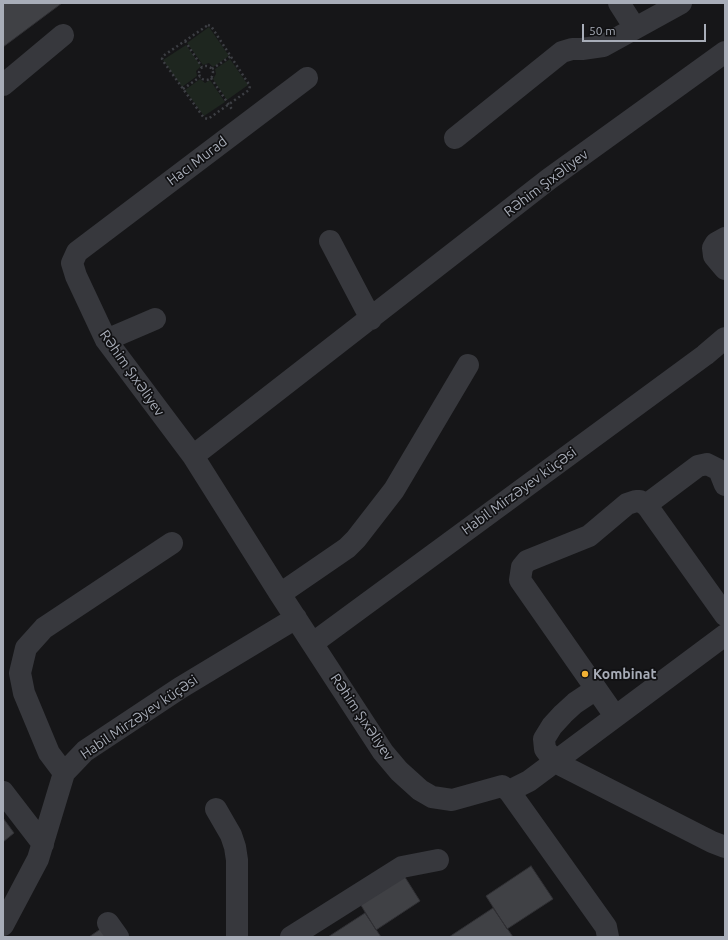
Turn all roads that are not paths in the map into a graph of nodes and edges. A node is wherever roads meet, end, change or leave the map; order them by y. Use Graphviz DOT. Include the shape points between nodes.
graph roads {
  1 [pos="619,3"];
  2 [pos="678,4"];
  3 [pos="635,28"];
  4 [pos="63,35"];
  5 [pos="725,52"];
  6 [pos="307,78"];
  7 [pos="3,85"];
  8 [pos="455,138"];
  9 [pos="725,238"];
  10 [pos="330,240"];
  11 [pos="87,244"];
  12 [pos="725,269"];
  13 [pos="155,319"];
  14 [pos="371,319"];
  15 [pos="725,338"];
  16 [pos="106,340"];
  17 [pos="468,365"];
  18 [pos="193,456"];
  19 [pos="725,484"];
  20 [pos="646,505"];
  21 [pos="172,543"];
  22 [pos="280,594"];
  23 [pos="725,616"];
  24 [pos="296,618"];
  25 [pos="725,635"];
  26 [pos="313,643"];
  27 [pos="596,689"];
  28 [pos="615,716"];
  29 [pos="554,762"];
  30 [pos="64,773"];
  31 [pos="509,791"];
  32 [pos="3,792"];
  33 [pos="216,809"];
  34 [pos="43,844"];
  35 [pos="725,847"];
  36 [pos="438,860"];
  37 [pos="3,925"];
  38 [pos="237,937"];
  39 [pos="291,937"];
  40 [pos="608,937"];
  1 -- 3 [label="street"];
  2 -- 3 [label="street"];
  3 -- 8 [label="street" via="603,46 562,52"];
  4 -- 7 [label="street"];
  5 -- 14 [label="street, Rəhim Şıxəliyev" via="549,179"];
  6 -- 11 [label="street, Hacı Murad"];
  9 -- 12 [label="street" via="712,248 714,256"];
  10 -- 14 [label="street"];
  11 -- 16 [label="street, Rəhim Şıxəliyev" via="78,252 72,263"];
  13 -- 16 [label="street"];
  14 -- 18 [label="street, Rəhim Şıxəliyev"];
  15 -- 26 [label="street, Habil Mirzəyev küçəsi"];
  16 -- 18 [label="street, Rəhim Şıxəliyev"];
  17 -- 22 [label="street" via="394,490 356,539 347,548"];
  18 -- 22 [label="street, Rəhim Şıxəliyev"];
  19 -- 20 [label="street" via="719,470 707,464 698,466"];
  20 -- 23 [label="street"];
  20 -- 27 [label="street" via="640,501 632,502 589,536 527,561 522,567 520,580"];
  21 -- 30 [label="street" via="44,628 26,648 20,672 24,693 49,753"];
  22 -- 24 [label="street, Rəhim Şıxəliyev"];
  24 -- 26 [label="street, Rəhim Şıxəliyev"];
  24 -- 30 [label="street, Habil Mirzəyev küçəsi" via="180,688 85,751"];
  25 -- 28 [label="street"];
  26 -- 31 [label="street, Rəhim Şıxəliyev" via="383,752 420,790 432,797 452,800 502,786"];
  27 -- 28 [label="street"];
  27 -- 29 [label="street" via="563,714 544,739 545,749"];
  28 -- 29 [label="street"];
  29 -- 31 [label="street" via="529,781"];
  29 -- 35 [label="street"];
  30 -- 34 [label="street, Habil Mirzəyev küçəsi"];
  31 -- 40 [label="street" via="606,928"];
  32 -- 34 [label="street"];
  33 -- 38 [label="street" via="235,847"];
  34 -- 37 [label="street, Habil Mirzəyev küçəsi"];
  36 -- 39 [label="street" via="402,867"];
}
